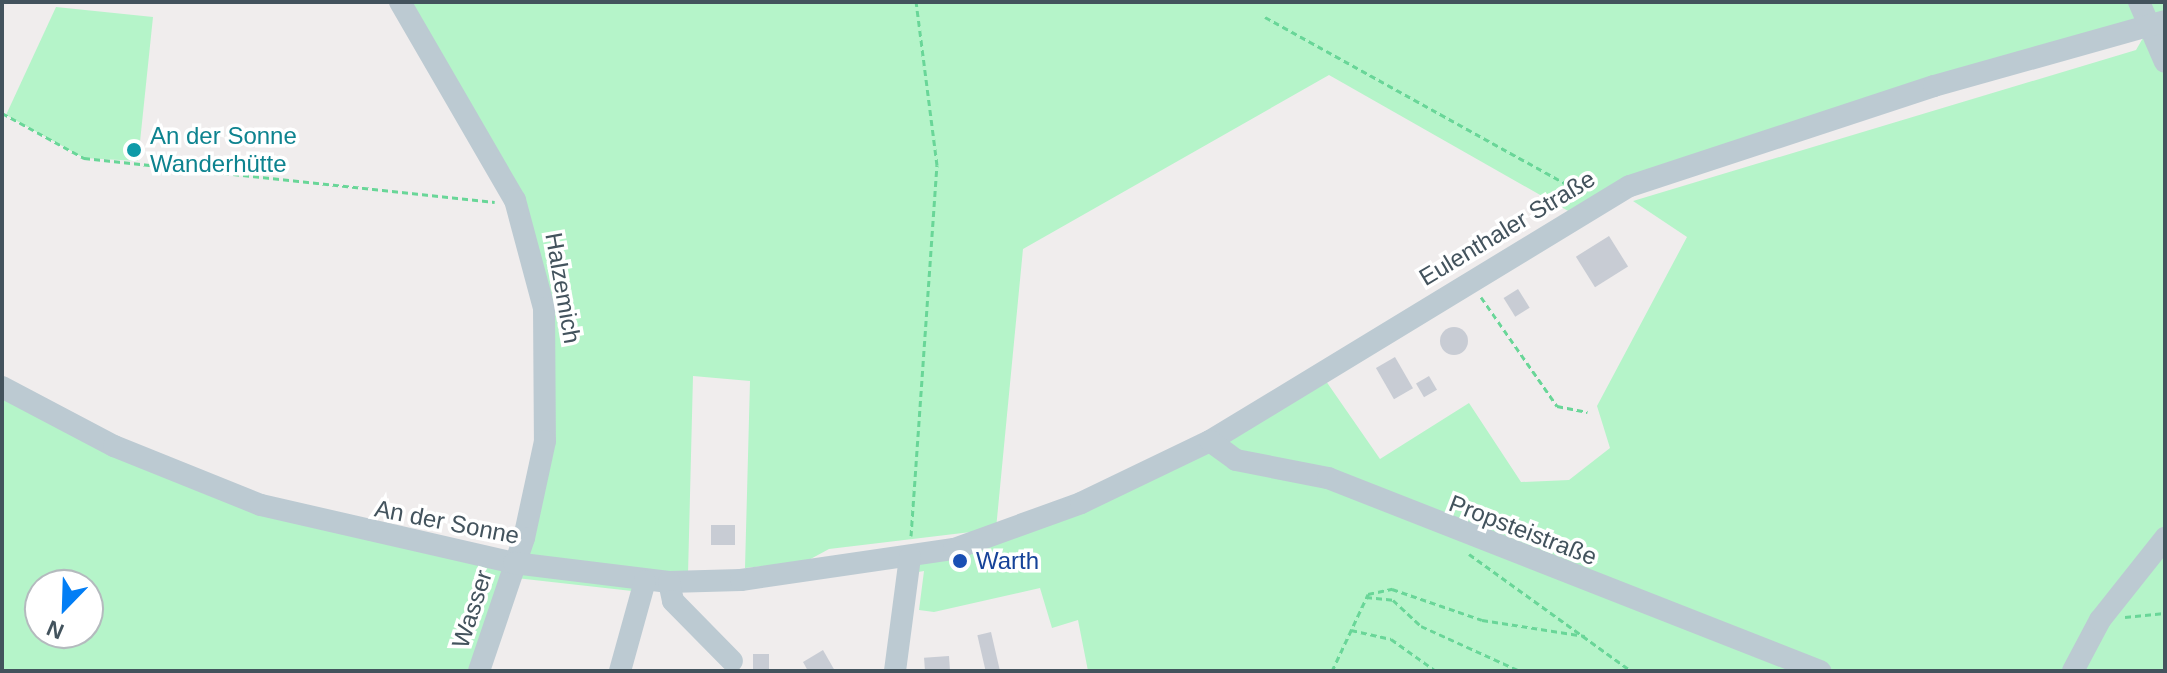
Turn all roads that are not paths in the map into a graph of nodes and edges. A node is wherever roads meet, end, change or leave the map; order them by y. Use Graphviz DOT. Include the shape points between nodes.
graph roads {
  1 [pos="400,2"];
  2 [pos="2139,2"];
  3 [pos="2157,25"];
  4 [pos="2165,62"];
  5 [pos="2,387"];
  6 [pos="1210,441"];
  7 [pos="2164,541"];
  8 [pos="910,557"];
  9 [pos="514,563"];
  10 [pos="645,581"];
  11 [pos="669,582"];
  12 [pos="732,661"];
  13 [pos="479,671"];
  14 [pos="620,671"];
  15 [pos="895,671"];
  16 [pos="1820,671"];
  17 [pos="2073,671"];
  1 -- 9 [label="street, Halzemich" via="515,200 540,278 550,398"];
  2 -- 3 [label="street"];
  3 -- 4 [label="street"];
  3 -- 6 [label="street, Eulenthaler Straße" via="1798,129 1600,203"];
  5 -- 9 [label="street, An der Sonne" via="114,446 261,505"];
  6 -- 8 [label="street, Eulenthaler Straße" via="1005,533"];
  6 -- 16 [label="street, Propsteistraße" via="1236,460 1328,478"];
  7 -- 17 [label="street" via="2100,620"];
  8 -- 11 [label="street, An der Sonne"];
  8 -- 15 [label="street"];
  9 -- 10 [label="street, An der Sonne"];
  9 -- 13 [label="street, Wasser"];
  10 -- 11 [label="street, An der Sonne"];
  10 -- 14 [label="street"];
  11 -- 12 [label="street" via="673,601"];
}
